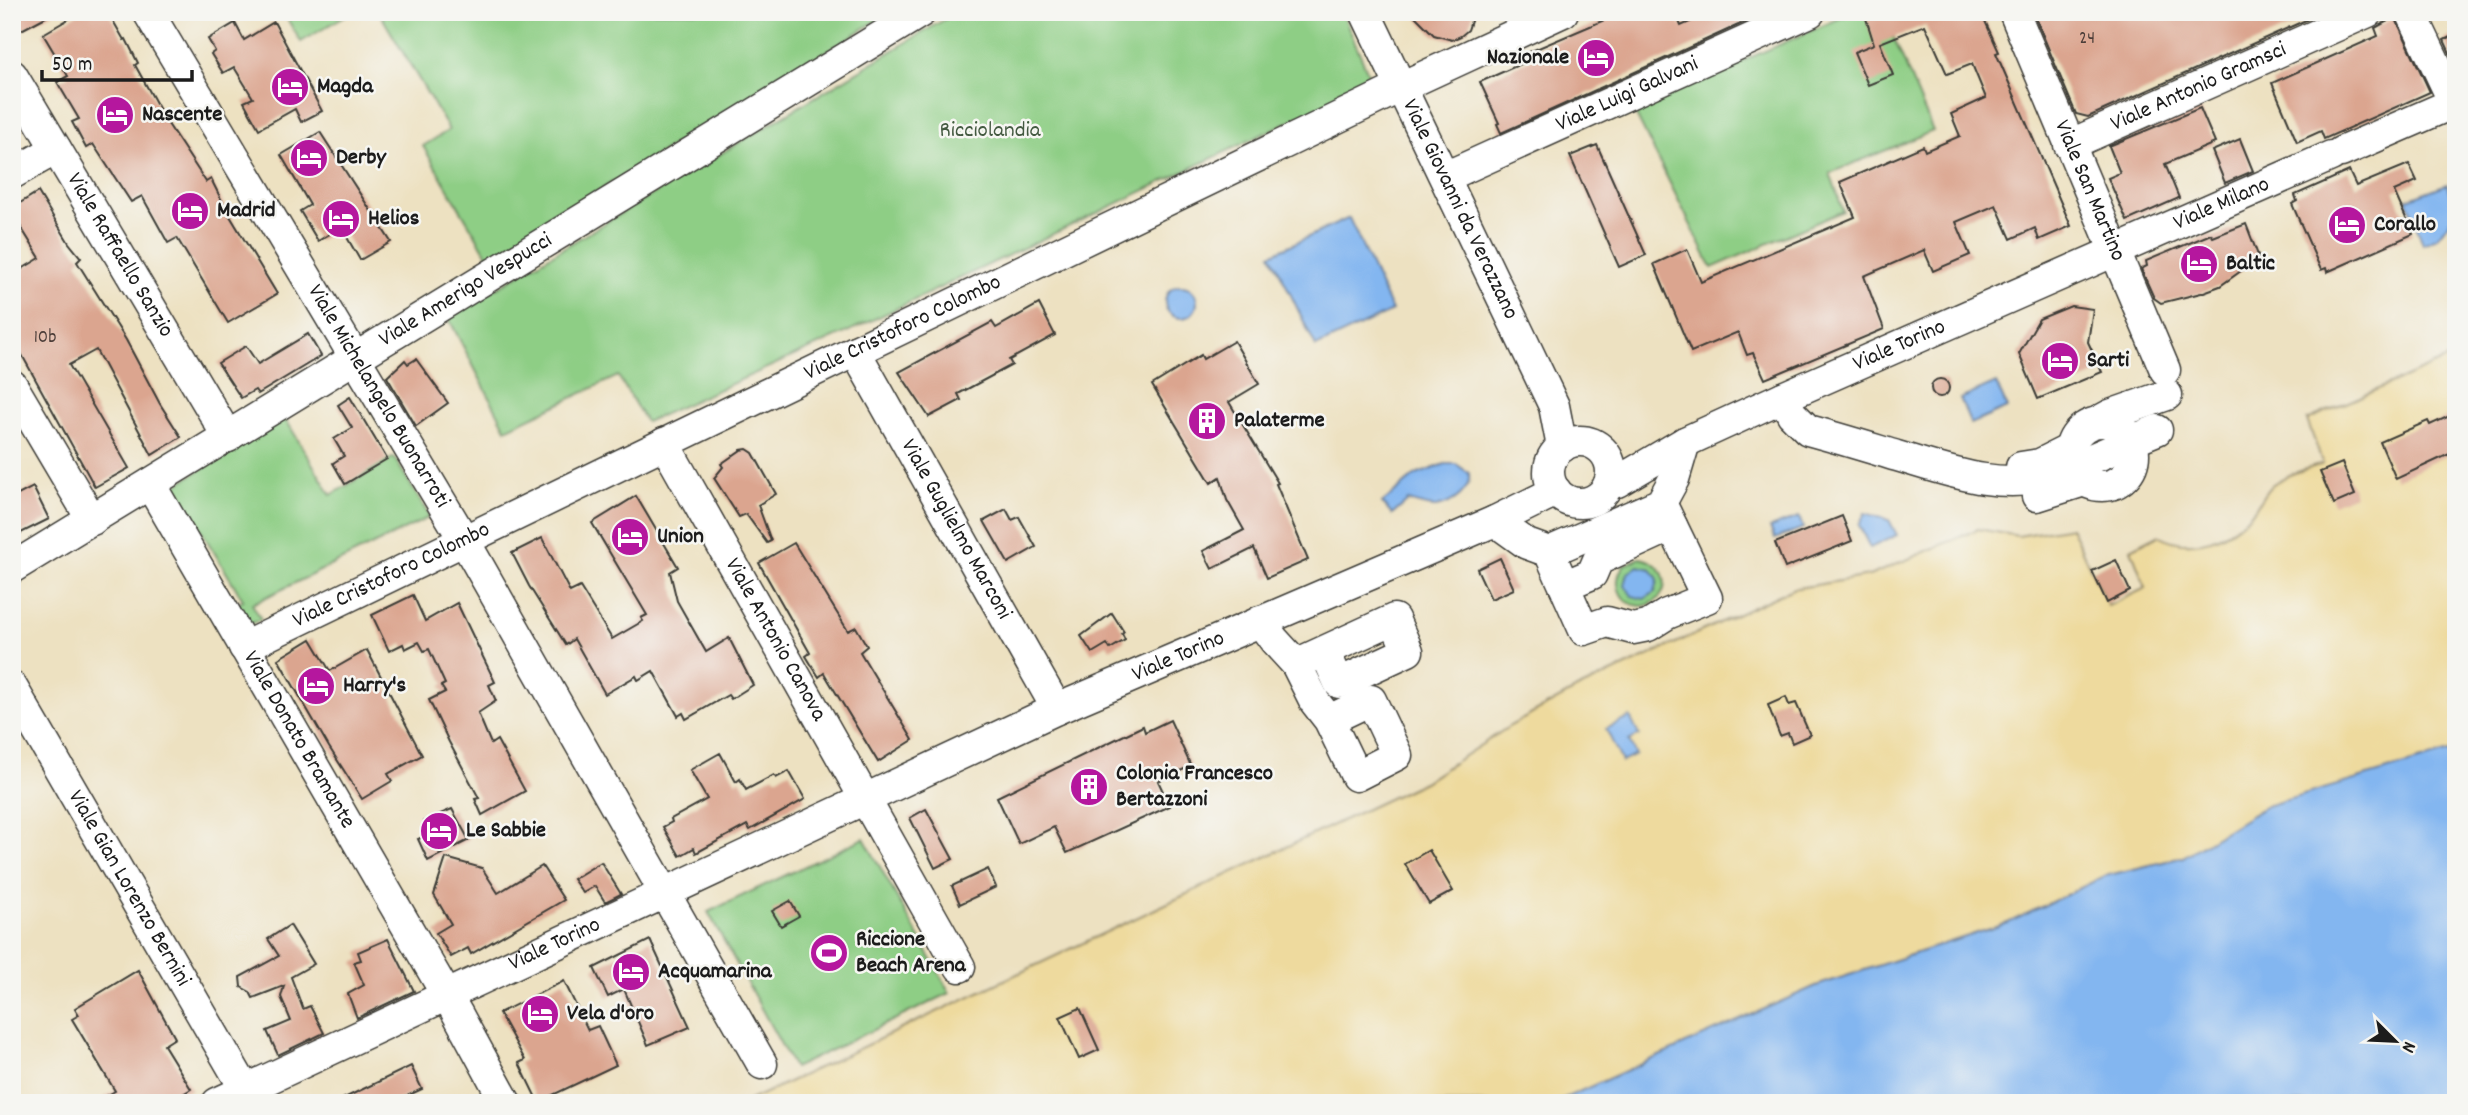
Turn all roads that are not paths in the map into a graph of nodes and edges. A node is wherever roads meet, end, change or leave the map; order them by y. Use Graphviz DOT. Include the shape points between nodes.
graph roads {
  1 [pos="148,12"];
  2 [pos="921,12"];
  3 [pos="1366,12"];
  4 [pos="1563,12"];
  5 [pos="1810,12"];
  6 [pos="2014,12"];
  7 [pos="2368,12"];
  8 [pos="2411,12"];
  9 [pos="12,75"];
  10 [pos="1401,87"];
  11 [pos="2455,104"];
  12 [pos="2069,145"];
  13 [pos="57,149"];
  14 [pos="12,174"];
  15 [pos="1444,177"];
  16 [pos="2113,251"];
  17 [pos="855,351"];
  18 [pos="357,358"];
  19 [pos="12,385"];
  20 [pos="1783,397"];
  21 [pos="2099,421"];
  22 [pos="228,437"];
  23 [pos="2139,438"];
  24 [pos="1685,442"];
  25 [pos="664,443"];
  26 [pos="1577,451"];
  27 [pos="2074,467"];
  28 [pos="150,484"];
  29 [pos="1609,484"];
  30 [pos="1556,491"];
  31 [pos="1667,514"];
  32 [pos="92,520"];
  33 [pos="1494,521"];
  34 [pos="464,540"];
  35 [pos="1549,552"];
  36 [pos="12,568"];
  37 [pos="1566,585"];
  38 [pos="1260,621"];
  39 [pos="244,646"];
  40 [pos="1325,652"];
  41 [pos="1296,664"];
  42 [pos="12,687"];
  43 [pos="1058,709"];
  44 [pos="1329,720"];
  45 [pos="866,799"];
  46 [pos="663,894"];
  47 [pos="960,967"];
  48 [pos="446,995"];
  49 [pos="753,1057"];
  50 [pos="250,1096"];
  51 [pos="217,1103"];
  52 [pos="506,1103"];
  1 -- 18 [label="street, Viale Michelangelo Buonarroti"];
  2 -- 18 [label="street, Viale Amerigo Vespucci"];
  3 -- 10 [label="street, Viale Giovanni da Verazzano"];
  4 -- 10 [label="street, Viale Cristoforo Colombo"];
  5 -- 15 [label="street, Viale Luigi Galvani"];
  6 -- 12 [label="street, Viale San Martino"];
  7 -- 12 [label="street, Viale Antonio Gramsci"];
  8 -- 11 [label="street"];
  9 -- 13 [label="street, Viale Raffaello Sanzio"];
  10 -- 15 [label="street, Viale Giovanni da Verazzano"];
  10 -- 17 [label="street, Viale Cristoforo Colombo"];
  11 -- 16 [label="street, Viale Milano"];
  12 -- 16 [label="street, Viale San Martino"];
  13 -- 14 [label="street"];
  13 -- 22 [label="street, Viale Raffaello Sanzio"];
  15 -- 26 [label="street, Viale Giovanni da Verazzano"];
  16 -- 20 [label="street, Viale Torino"];
  16 -- 21 [label="street, Viale San Martino" via="2166,383"];
  17 -- 25 [label="street, Viale Cristoforo Colombo"];
  17 -- 43 [label="street, Viale Guglielmo Marconi"];
  18 -- 22 [label="street, Viale Amerigo Vespucci"];
  18 -- 34 [label="street, Viale Michelangelo Buonarroti"];
  19 -- 32 [label="street"];
  20 -- 24 [label="street, Viale Torino"];
  20 -- 27 [label="street" via="1808,430 1866,446 1903,444 1998,466"];
  21 -- 27 [label="street" via="2079,430"];
  21 -- 27 [label="street" via="2127,432 2134,462 2123,479 2104,486"];
  22 -- 28 [label="street, Viale Amerigo Vespucci"];
  23 -- 27 [label="street"];
  24 -- 26 [label="street, Viale Torino"];
  24 -- 29 [label="street, Viale Torino"];
  24 -- 31 [label="street"];
  25 -- 34 [label="street, Viale Cristoforo Colombo"];
  25 -- 45 [label="street, Viale Antonio Canova"];
  26 -- 29 [label="street" via="1611,470"];
  26 -- 30 [label="street" via="1550,477"];
  26 -- 33 [label="street, Viale Torino"];
  28 -- 32 [label="street, Viale Amerigo Vespucci"];
  28 -- 39 [label="street, Viale Donato Bramante"];
  29 -- 30 [label="street" via="1600,495 1581,503"];
  30 -- 33 [label="street, Viale Torino"];
  31 -- 35 [label="street"];
  31 -- 37 [label="street" via="1598,560 1592,574"];
  31 -- 37 [label="street" via="1707,598 1648,626 1633,629 1607,622 1584,630"];
  32 -- 36 [label="street, Viale Amerigo Vespucci"];
  33 -- 35 [label="street" via="1527,544"];
  33 -- 38 [label="street, Viale Torino"];
  34 -- 39 [label="street, Viale Cristoforo Colombo"];
  34 -- 46 [label="street, Viale Michelangelo Buonarroti"];
  35 -- 37 [label="street"];
  38 -- 41 [label="street"];
  38 -- 43 [label="street, Viale Torino"];
  39 -- 48 [label="street, Viale Donato Bramante"];
  40 -- 41 [label="street"];
  41 -- 44 [label="street"];
  42 -- 50 [label="street, Viale Gian Lorenzo Bernini"];
  43 -- 45 [label="street, Viale Torino"];
  45 -- 46 [label="street, Viale Torino"];
  45 -- 47 [label="street"];
  46 -- 48 [label="street, Viale Torino"];
  46 -- 49 [label="street"];
  48 -- 50 [label="street, Viale Torino"];
  48 -- 52 [label="street"];
  50 -- 51 [label="street, Viale Torino"];
}
